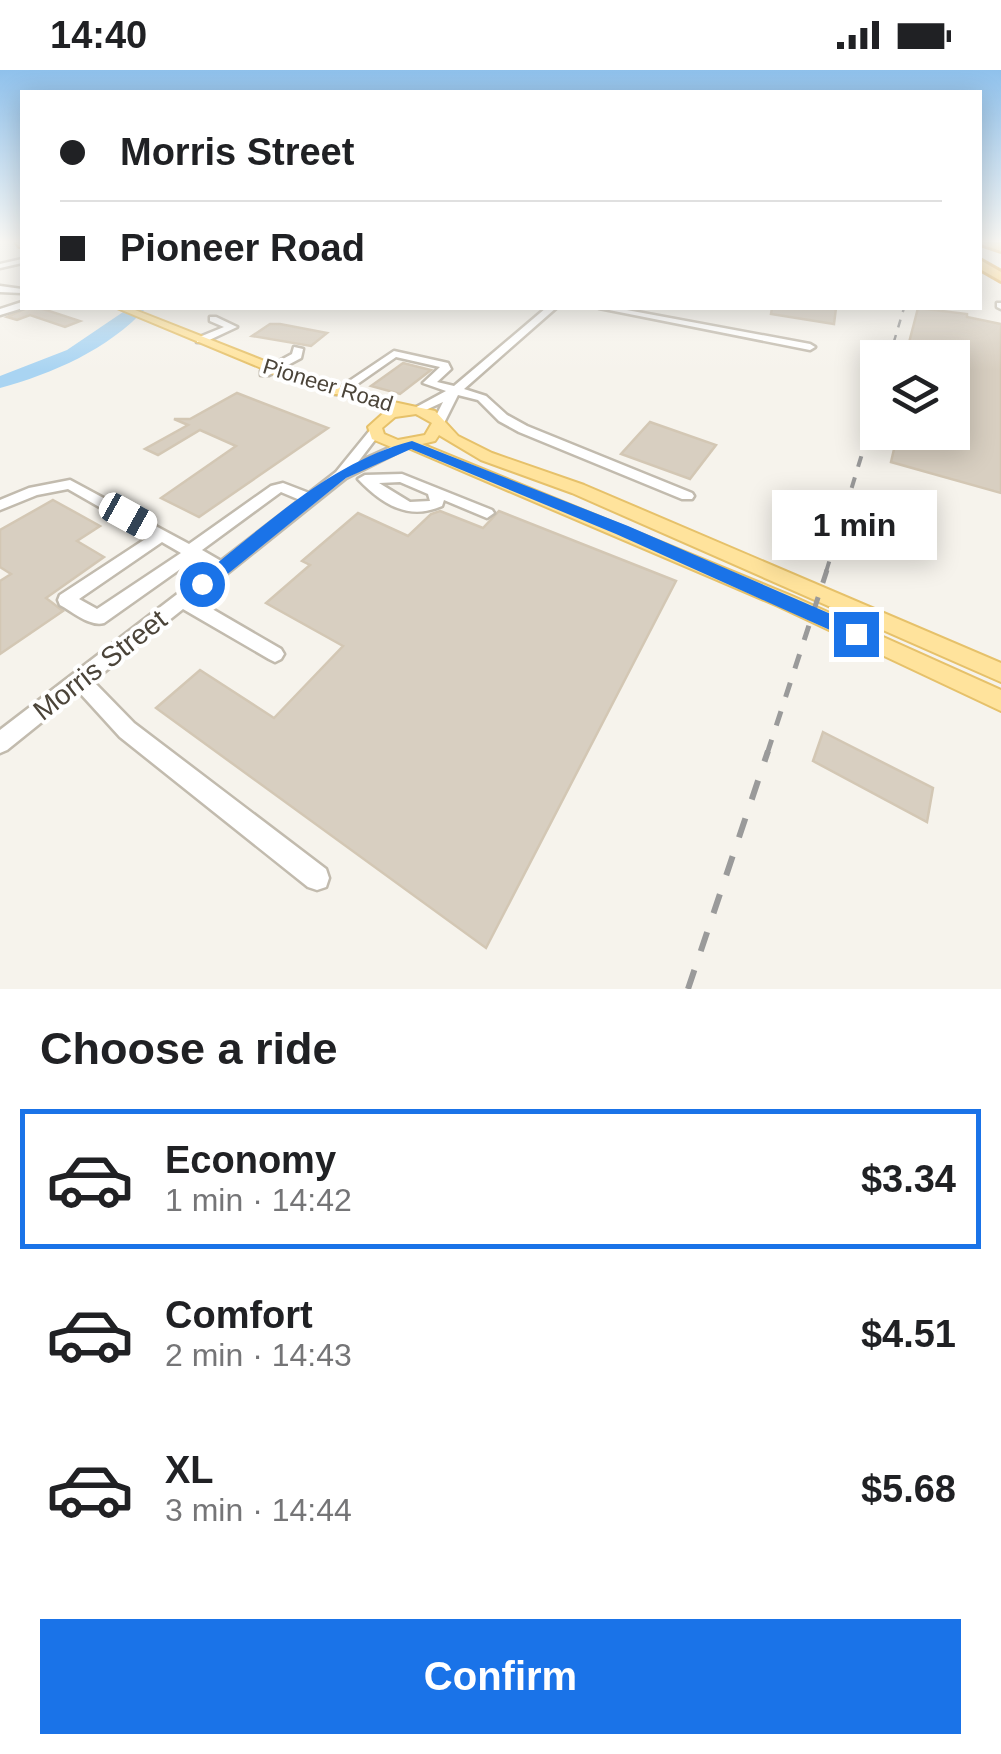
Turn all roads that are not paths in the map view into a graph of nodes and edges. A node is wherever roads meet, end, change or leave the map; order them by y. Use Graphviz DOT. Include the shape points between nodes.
graph roads {
  1 [pos="128,310"];
  2 [pos="549,310"];
  3 [pos="640,311"];
  4 [pos="213,319"];
  5 [pos="201,340"];
  6 [pos="810,346"];
  7 [pos="298,349"];
  8 [pos="270,370"];
  9 [pos="455,391"];
  10 [pos="339,392"];
  11 [pos="413,410"];
  12 [pos="439,425"];
  13 [pos="375,430"];
  14 [pos="409,445"];
  15 [pos="341,475"];
  16 [pos="367,479"];
  17 [pos="435,491"];
  18 [pos="688,496"];
  19 [pos="311,499"];
  20 [pos="0,505"];
  21 [pos="487,513"];
  22 [pos="162,536"];
  23 [pos="191,552"];
  24 [pos="222,569"];
  25 [pos="182,600"];
  26 [pos="275,654"];
  27 [pos="1001,673"];
  28 [pos="80,680"];
  29 [pos="1001,701"];
  30 [pos="0,744"];
  31 [pos="318,878"];
  1 -- 5 [label="main road, Pioneer Road"];
  2 -- 9 [label="street"];
  3 -- 6 [label="street"];
  4 -- 5 [label="street" via="232,327"];
  5 -- 8 [label="main road, Pioneer Road"];
  7 -- 8 [label="street"];
  8 -- 10 [label="main road, Pioneer Road"];
  8 -- 13 [label="main road, Pioneer Road" via="363,412"];
  9 -- 10 [label="street" via="429,383 444,365 394,354"];
  9 -- 11 [label="street"];
  9 -- 12 [label="street"];
  9 -- 18 [label="street" via="482,398 524,428"];
  10 -- 11 [label="main road, Pioneer Road"];
  11 -- 12 [label="main road, Pioneer Road" via="430,414"];
  11 -- 13 [label="main road" via="383,417"];
  12 -- 14 [label="main road" via="430,438"];
  12 -- 27 [label="main road" via="472,450 574,487"];
  13 -- 14 [label="main road, Pioneer Road" via="388,443"];
  13 -- 15 [label="street, Morris Street"];
  14 -- 15 [label="street, Morris Street"];
  14 -- 29 [label="main road, Pioneer Road" via="658,546"];
  15 -- 16 [label="street"];
  15 -- 19 [label="street, Morris Street"];
  16 -- 17 [label="street" via="402,478"];
  16 -- 17 [label="street" via="411,508 436,503"];
  17 -- 21 [label="street"];
  19 -- 23 [label="street" via="276,490"];
  19 -- 24 [label="street, Morris Street"];
  20 -- 22 [label="street" via="70,484"];
  22 -- 23 [label="street"];
  22 -- 23 [label="street" via="66,600 98,618"];
  23 -- 24 [label="street"];
  24 -- 25 [label="street, Morris Street"];
  25 -- 26 [label="street"];
  25 -- 28 [label="street, Morris Street"];
  28 -- 30 [label="street, Morris Street"];
  28 -- 31 [label="street" via="127,730"];
}
